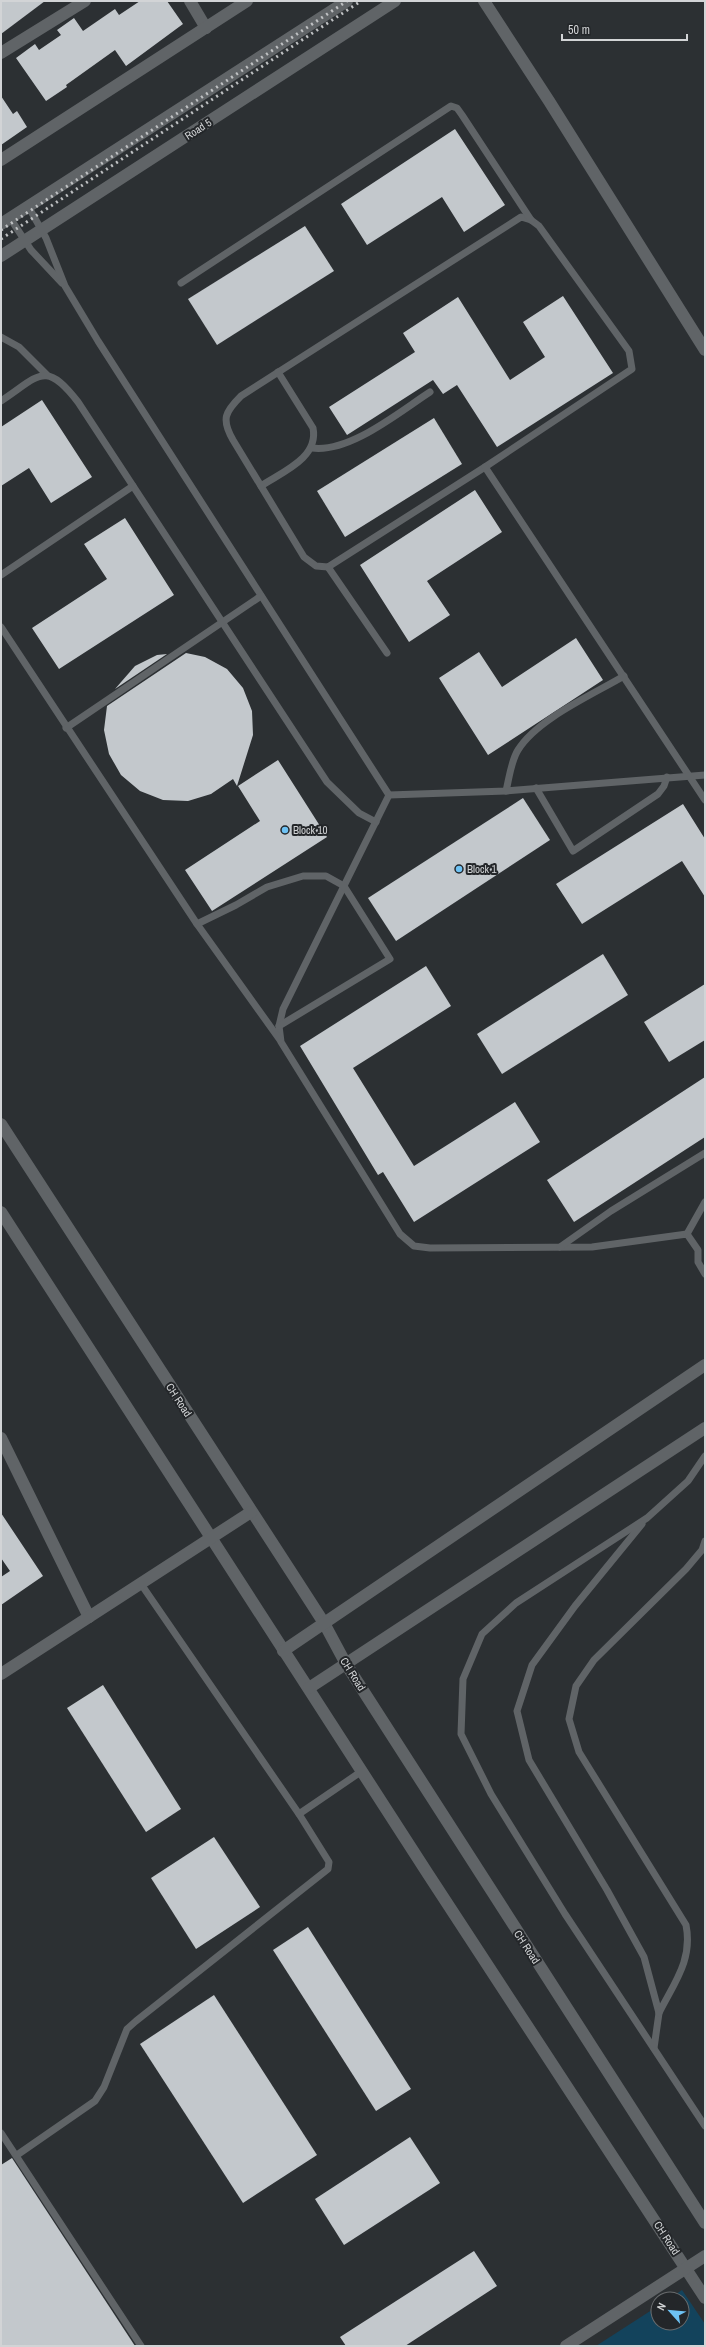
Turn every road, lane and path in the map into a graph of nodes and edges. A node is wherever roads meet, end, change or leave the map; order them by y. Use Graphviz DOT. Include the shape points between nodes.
graph roads {
  1 [pos="85,1"];
  2 [pos="190,1"];
  3 [pos="247,1"];
  4 [pos="347,1"];
  5 [pos="395,1"];
  6 [pos="484,1"];
  7 [pos="206,28"];
  8 [pos="1,53"];
  9 [pos="1,160"];
  10 [pos="28,206"];
  11 [pos="531,220"];
  12 [pos="6,221"];
  13 [pos="41,230"];
  14 [pos="25,241"];
  15 [pos="1,256"];
  16 [pos="181,283"];
  17 [pos="65,286"];
  18 [pos="1,337"];
  19 [pos="705,350"];
  20 [pos="278,372"];
  21 [pos="47,375"];
  22 [pos="430,392"];
  23 [pos="1,401"];
  24 [pos="312,448"];
  25 [pos="485,467"];
  26 [pos="133,486"];
  27 [pos="261,486"];
  28 [pos="328,566"];
  29 [pos="1,575"];
  30 [pos="261,596"];
  31 [pos="223,622"];
  32 [pos="1,627"];
  33 [pos="387,654"];
  34 [pos="624,676"];
  35 [pos="66,728"];
  36 [pos="689,775"];
  37 [pos="705,775"];
  38 [pos="666,777"];
  39 [pos="536,788"];
  40 [pos="506,791"];
  41 [pos="389,795"];
  42 [pos="705,800"];
  43 [pos="376,822"];
  44 [pos="344,886"];
  45 [pos="197,924"];
  46 [pos="278,1026"];
  47 [pos="281,1042"];
  48 [pos="1,1124"];
  49 [pos="705,1153"];
  50 [pos="705,1202"];
  51 [pos="1,1212"];
  52 [pos="687,1234"];
  53 [pos="560,1247"];
  54 [pos="701,1251"];
  55 [pos="705,1274"];
  56 [pos="705,1365"];
  57 [pos="705,1428"];
  58 [pos="1,1438"];
  59 [pos="705,1456"];
  60 [pos="251,1512"];
  61 [pos="647,1518"];
  62 [pos="212,1538"];
  63 [pos="705,1541"];
  64 [pos="141,1584"];
  65 [pos="89,1618"];
  66 [pos="324,1623"];
  67 [pos="283,1650"];
  68 [pos="346,1664"];
  69 [pos="1,1674"];
  70 [pos="309,1688"];
  71 [pos="362,1770"];
  72 [pos="299,1814"];
  73 [pos="659,2013"];
  74 [pos="654,2048"];
  75 [pos="705,2126"];
  76 [pos="2,2135"];
  77 [pos="16,2155"];
  78 [pos="705,2223"];
  79 [pos="705,2256"];
  80 [pos="687,2268"];
  81 [pos="705,2298"];
  82 [pos="141,2346"];
  83 [pos="566,2346"];
  1 -- 8 [label="street"];
  2 -- 7 [label="street"];
  3 -- 7 [label="street"];
  4 -- 10 [label="street"];
  5 -- 13 [label="street, Road 5"];
  6 -- 19 [label="street"];
  7 -- 9 [label="street"];
  10 -- 12 [label="street"];
  10 -- 13 [label="lane"];
  11 -- 16 [label="lane" via="458,108 451,106"];
  11 -- 20 [label="lane" via="521,218 513,222"];
  11 -- 25 [label="lane" via="539,226 629,351 632,368"];
  12 -- 14 [label="lane"];
  13 -- 14 [label="street, Road 5"];
  13 -- 17 [label="lane"];
  14 -- 15 [label="street, Road 5"];
  14 -- 17 [label="lane"];
  17 -- 30 [label="lane" via="98,342"];
  18 -- 21 [label="lane" via="19,347"];
  20 -- 24 [label="lane" via="313,428 315,438"];
  20 -- 27 [label="lane" via="241,396 229,408 225,420 227,430"];
  21 -- 23 [label="lane" via="36,378"];
  21 -- 26 [label="lane" via="64,383"];
  22 -- 24 [label="lane" via="350,441 332,448"];
  24 -- 27 [label="lane" via="305,457"];
  25 -- 28 [label="lane"];
  25 -- 34 [label="lane"];
  26 -- 29 [label="lane"];
  26 -- 31 [label="lane"];
  27 -- 28 [label="lane" via="304,557 316,566"];
  28 -- 33 [label="lane"];
  30 -- 31 [label="lane"];
  30 -- 41 [label="lane"];
  31 -- 35 [label="lane"];
  31 -- 43 [label="lane" via="327,782 359,813"];
  32 -- 35 [label="lane"];
  34 -- 36 [label="lane"];
  34 -- 40 [label="lane" via="540,725 527,737 517,751"];
  35 -- 45 [label="lane"];
  36 -- 37 [label="lane"];
  36 -- 38 [label="lane"];
  36 -- 42 [label="lane"];
  38 -- 39 [label="lane"];
  38 -- 39 [label="lane" via="664,786 658,794 573,851"];
  39 -- 40 [label="lane"];
  40 -- 41 [label="lane"];
  41 -- 43 [label="lane"];
  43 -- 44 [label="lane"];
  44 -- 45 [label="lane" via="326,876 303,876 267,887"];
  44 -- 46 [label="lane" via="283,1009"];
  44 -- 46 [label="lane" via="390,959"];
  45 -- 47 [label="lane"];
  46 -- 47 [label="lane"];
  47 -- 53 [label="lane" via="400,1234 414,1246"];
  48 -- 60 [label="street, CH Road"];
  49 -- 53 [label="lane" via="611,1211"];
  50 -- 52 [label="lane"];
  51 -- 62 [label="street, CH Road"];
  52 -- 53 [label="lane" via="592,1247"];
  52 -- 54 [label="lane"];
  54 -- 55 [label="lane" via="698,1262"];
  56 -- 66 [label="street"];
  57 -- 68 [label="street"];
  58 -- 65 [label="street"];
  59 -- 61 [label="lane" via="688,1481"];
  60 -- 62 [label="street"];
  60 -- 66 [label="street, CH Road"];
  61 -- 73 [label="lane" via="532,1665 517,1711 529,1760 608,1890 644,1957"];
  61 -- 74 [label="lane" via="516,1603 482,1634 462,1679 461,1734 491,1794"];
  62 -- 64 [label="street"];
  62 -- 67 [label="street, CH Road"];
  63 -- 73 [label="lane" via="702,1550 686,1569 594,1660 576,1686 569,1719 579,1752 686,1925 689,1941 687,1957"];
  64 -- 65 [label="street"];
  64 -- 72 [label="lane"];
  65 -- 69 [label="street"];
  66 -- 67 [label="street"];
  66 -- 68 [label="street, CH Road"];
  67 -- 70 [label="street, CH Road"];
  68 -- 70 [label="street"];
  68 -- 78 [label="street, CH Road"];
  70 -- 71 [label="street, CH Road"];
  71 -- 72 [label="lane"];
  71 -- 80 [label="street, CH Road"];
  72 -- 77 [label="lane" via="328,1862 328,1870 136,2021 128,2029 104,2087 95,2101"];
  73 -- 74 [label="lane"];
  74 -- 75 [label="lane"];
  76 -- 77 [label="lane"];
  77 -- 82 [label="lane"];
  79 -- 80 [label="street"];
  80 -- 81 [label="street, CH Road"];
  80 -- 83 [label="street"];
}
